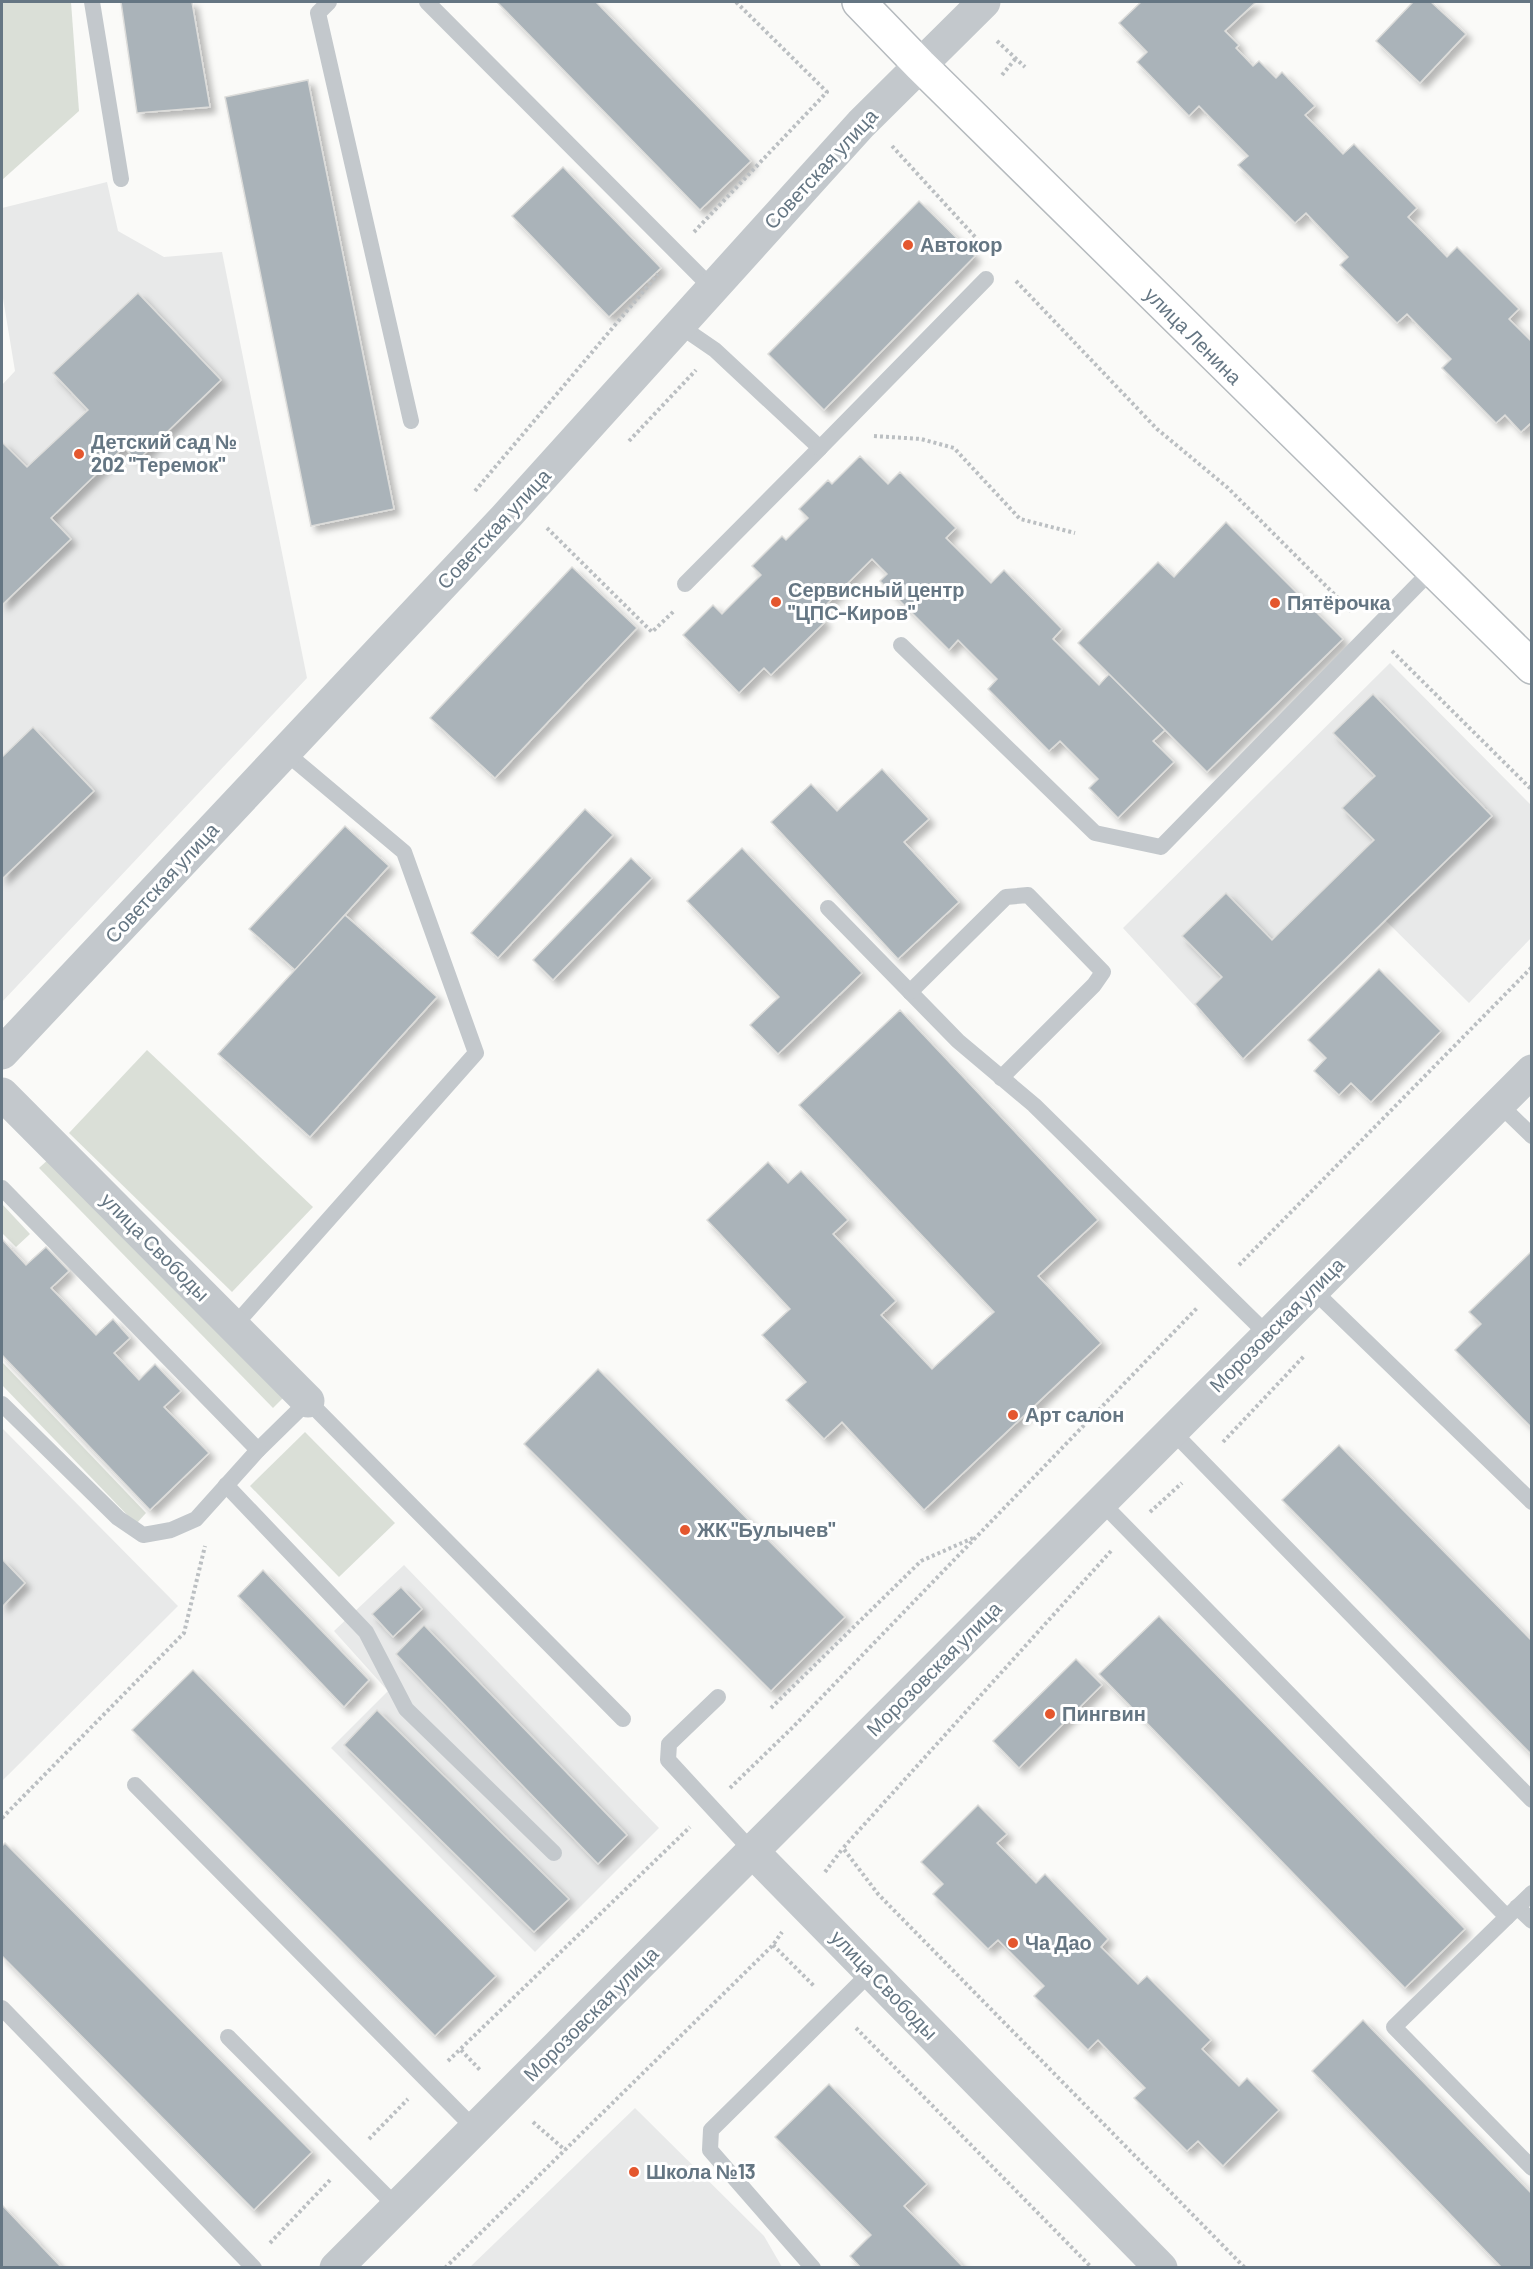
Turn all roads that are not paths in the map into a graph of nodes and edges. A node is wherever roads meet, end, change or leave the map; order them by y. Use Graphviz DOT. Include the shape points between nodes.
graph roads {
  1 [pos="92,2"];
  2 [pos="329,2"];
  3 [pos="427,2"];
  4 [pos="859,2"];
  5 [pos="984,2"];
  6 [pos="920,65"];
  7 [pos="121,179"];
  8 [pos="986,279"];
  9 [pos="711,287"];
  10 [pos="680,326"];
  11 [pos="411,421"];
  12 [pos="820,448"];
  13 [pos="1431,571"];
  14 [pos="685,584"];
  15 [pos="901,645"];
  16 [pos="1532,667"];
  17 [pos="285,752"];
  18 [pos="828,909"];
  19 [pos="910,992"];
  20 [pos="2,1053"];
  21 [pos="1532,1071"];
  22 [pos="1001,1078"];
  23 [pos="2,1094"];
  24 [pos="1499,1104"];
  25 [pos="1532,1136"];
  26 [pos="2,1188"];
  27 [pos="1313,1290"];
  28 [pos="234,1326"];
  29 [pos="1268,1335"];
  30 [pos="308,1401"];
  31 [pos="2,1404"];
  32 [pos="1172,1431"];
  33 [pos="258,1450"];
  34 [pos="226,1485"];
  35 [pos="1101,1502"];
  36 [pos="1532,1502"];
  37 [pos="718,1697"];
  38 [pos="623,1719"];
  39 [pos="135,1785"];
  40 [pos="1532,1800"];
  41 [pos="753,1852"];
  42 [pos="554,1853"];
  43 [pos="1532,1893"];
  44 [pos="1512,1912"];
  45 [pos="1532,1922"];
  46 [pos="871,1972"];
  47 [pos="4,2017"];
  48 [pos="228,2037"];
  49 [pos="475,2129"];
  50 [pos="1532,2168"];
  51 [pos="397,2207"];
  52 [pos="252,2265"];
  53 [pos="336,2268"];
  54 [pos="813,2268"];
  55 [pos="1161,2268"];
  1 -- 7 [label="lane"];
  2 -- 11 [label="lane" via="318,13"];
  3 -- 9 [label="lane"];
  4 -- 6 [label="main road, улица Ленина"];
  5 -- 6 [label="street, Советская улица"];
  6 -- 9 [label="street, Советская улица"];
  6 -- 13 [label="main road, улица Ленина"];
  8 -- 12 [label="lane"];
  9 -- 10 [label="street, Советская улица"];
  10 -- 12 [label="lane" via="716,350"];
  10 -- 17 [label="street, Советская улица"];
  12 -- 14 [label="lane"];
  13 -- 15 [label="lane" via="1161,847 1095,833"];
  13 -- 16 [label="main road, улица Ленина"];
  17 -- 20 [label="street, Советская улица"];
  17 -- 28 [label="lane" via="404,852 476,1053"];
  18 -- 19 [label="lane"];
  19 -- 22 [label="lane"];
  19 -- 22 [label="lane" via="1006,897 1028,895 1103,972"];
  21 -- 24 [label="street, Морозовская улица"];
  22 -- 29 [label="lane" via="1034,1105"];
  23 -- 28 [label="street, улица Свободы"];
  24 -- 25 [label="lane"];
  24 -- 27 [label="street, Морозовская улица"];
  26 -- 33 [label="lane"];
  27 -- 29 [label="street, Морозовская улица"];
  27 -- 36 [label="lane"];
  28 -- 30 [label="street, улица Свободы"];
  29 -- 32 [label="street, Морозовская улица"];
  30 -- 33 [label="lane"];
  30 -- 38 [label="lane"];
  31 -- 34 [label="lane" via="118,1518 142,1535 171,1530 196,1519"];
  32 -- 35 [label="street, Морозовская улица"];
  32 -- 40 [label="lane"];
  33 -- 34 [label="lane"];
  34 -- 42 [label="lane" via="366,1632 406,1709"];
  35 -- 41 [label="street, Морозовская улица"];
  35 -- 44 [label="lane"];
  37 -- 41 [label="lane, улица Свободы" via="669,1744 668,1760"];
  39 -- 49 [label="lane"];
  41 -- 46 [label="street, улица Свободы"];
  41 -- 49 [label="street, Морозовская улица"];
  43 -- 44 [label="lane"];
  44 -- 45 [label="lane"];
  44 -- 50 [label="lane" via="1394,2027"];
  46 -- 54 [label="lane" via="711,2130 710,2150"];
  46 -- 55 [label="street, улица Свободы"];
  47 -- 52 [label="lane"];
  48 -- 51 [label="lane"];
  49 -- 51 [label="street, Морозовская улица"];
  51 -- 53 [label="street, Морозовская улица"];
}
